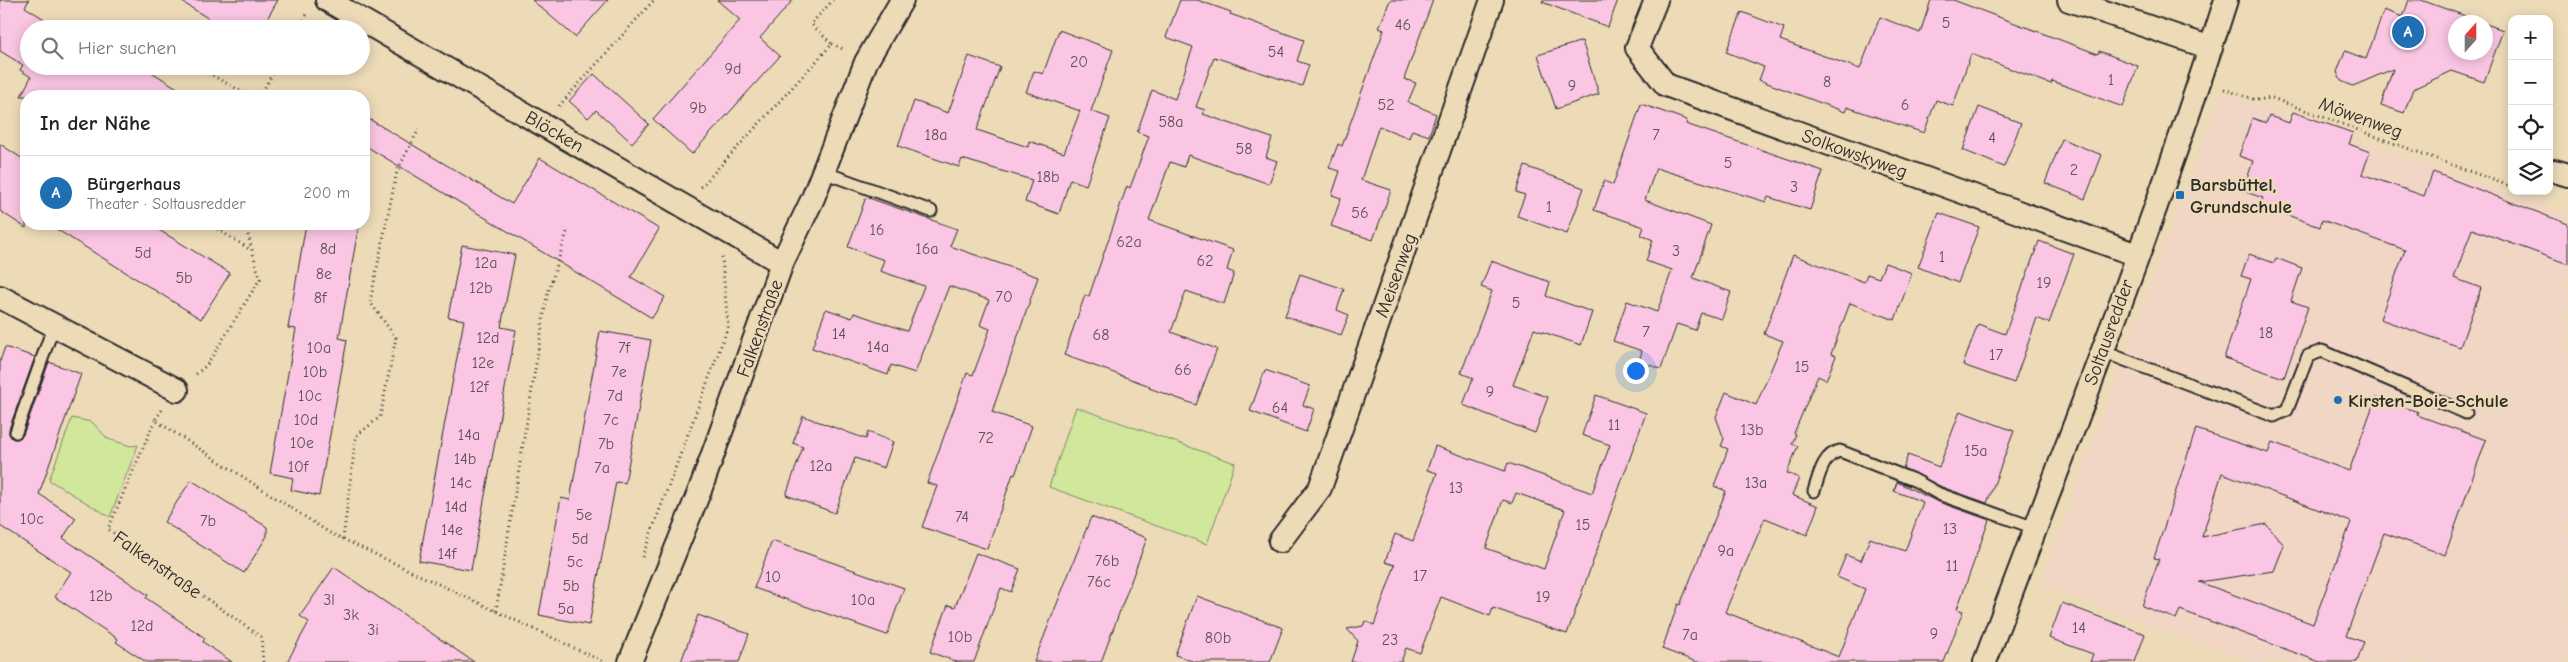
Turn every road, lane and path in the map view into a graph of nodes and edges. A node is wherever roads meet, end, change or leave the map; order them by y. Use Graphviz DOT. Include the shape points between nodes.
graph roads {
  1 [pos="327,0"];
  2 [pos="654,0"];
  3 [pos="833,0"];
  4 [pos="902,0"];
  5 [pos="1492,0"];
  6 [pos="1656,0"];
  7 [pos="2070,0"];
  8 [pos="2226,0"];
  9 [pos="362,20"];
  10 [pos="370,25"];
  11 [pos="2211,48"];
  12 [pos="212,75"];
  13 [pos="272,75"];
  14 [pos="2200,81"];
  15 [pos="239,90"];
  16 [pos="263,90"];
  17 [pos="542,124"];
  18 [pos="419,129"];
  19 [pos="823,172"];
  20 [pos="2508,186"];
  21 [pos="683,206"];
  22 [pos="931,211"];
  23 [pos="719,226"];
  24 [pos="219,230"];
  25 [pos="247,230"];
  26 [pos="567,232"];
  27 [pos="252,250"];
  28 [pos="2137,254"];
  29 [pos="782,263"];
  30 [pos="0,297"];
  31 [pos="54,325"];
  32 [pos="2101,351"];
  33 [pos="177,390"];
  34 [pos="2466,413"];
  35 [pos="155,420"];
  36 [pos="16,432"];
  37 [pos="1814,491"];
  38 [pos="2035,528"];
  39 [pos="343,539"];
  40 [pos="1280,541"];
  41 [pos="641,559"];
  42 [pos="496,611"];
  43 [pos="607,652"];
  44 [pos="263,662"];
  45 [pos="604,662"];
  46 [pos="630,662"];
  47 [pos="1985,662"];
  1 -- 9 [label="street, Blöcken"];
  2 -- 17 [label="path"];
  3 -- 21 [label="path" via="812,24 832,44"];
  4 -- 19 [label="street, Falkenstraße" via="866,62"];
  5 -- 40 [label="street, Meisenweg" via="1320,488"];
  6 -- 28 [label="street, Solkowskyweg" via="1637,48 1666,85"];
  7 -- 11 [label="street"];
  8 -- 11 [label="street, Soltausredder"];
  10 -- 17 [label="street, Blöcken"];
  11 -- 14 [label="street, Soltausredder"];
  12 -- 15 [label="path"];
  13 -- 16 [label="path"];
  14 -- 20 [label="path, Möwenweg" via="2256,100 2272,98"];
  14 -- 28 [label="street, Soltausredder"];
  17 -- 21 [label="street, Blöcken"];
  18 -- 39 [label="path" via="397,171 370,302 396,338 380,417 356,436"];
  19 -- 22 [label="lane"];
  19 -- 29 [label="street, Falkenstraße"];
  21 -- 23 [label="street, Blöcken"];
  23 -- 29 [label="street, Blöcken"];
  23 -- 41 [label="path" via="728,327"];
  24 -- 27 [label="path"];
  25 -- 27 [label="path"];
  26 -- 42 [label="path" via="547,296"];
  27 -- 33 [label="path" via="260,279 207,365"];
  28 -- 32 [label="street, Soltausredder"];
  29 -- 46 [label="street, Falkenstraße" via="700,490"];
  30 -- 31 [label="street"];
  31 -- 33 [label="street"];
  31 -- 36 [label="lane"];
  32 -- 34 [label="lane" via="2274,416 2287,410 2308,356 2322,352"];
  32 -- 38 [label="street, Soltausredder"];
  33 -- 35 [label="path"];
  35 -- 39 [label="path"];
  35 -- 44 [label="path, Falkenstraße" via="108,529 261,637"];
  37 -- 38 [label="lane" via="1826,458 1832,452 1840,451 1916,481 1939,494"];
  38 -- 47 [label="street, Soltausredder"];
  39 -- 42 [label="path"];
  42 -- 45 [label="path"];
  43 -- 45 [label="path"];
}
